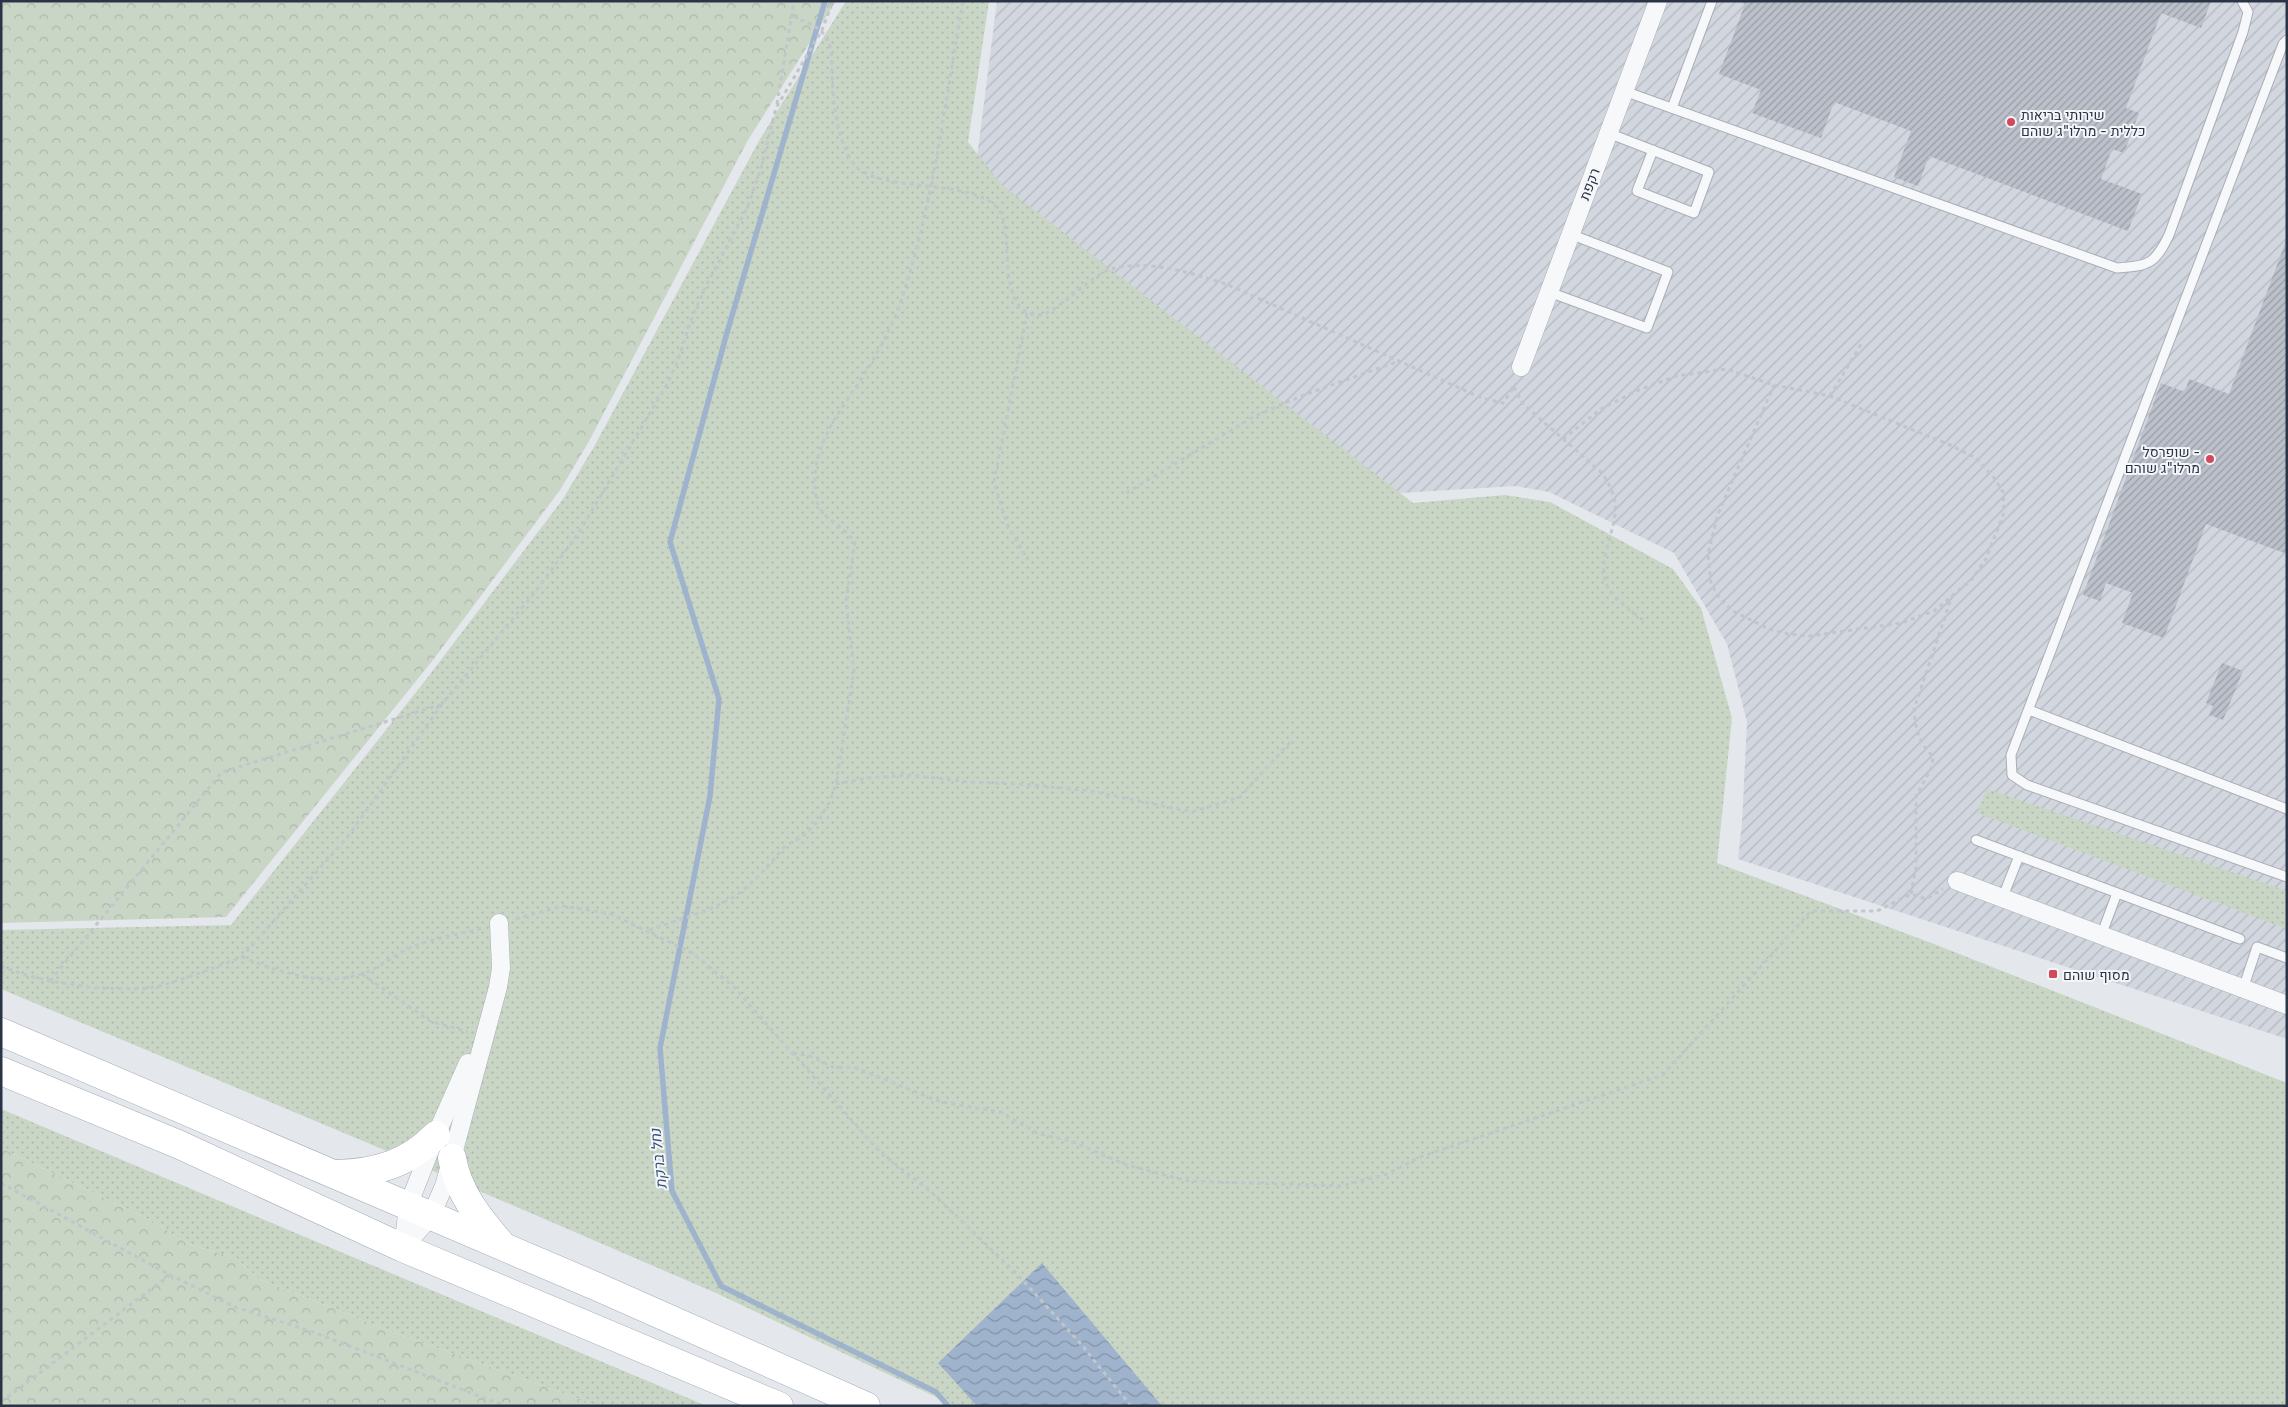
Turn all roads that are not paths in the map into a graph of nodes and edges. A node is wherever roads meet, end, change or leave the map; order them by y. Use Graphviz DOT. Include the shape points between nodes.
graph roads {
  1 [pos="1658,1"];
  2 [pos="1712,1"];
  3 [pos="2242,1"];
  4 [pos="2287,40"];
  5 [pos="1624,92"];
  6 [pos="1672,108"];
  7 [pos="1608,133"];
  8 [pos="1653,150"];
  9 [pos="1570,234"];
  10 [pos="1549,292"];
  11 [pos="1521,367"];
  12 [pos="2029,710"];
  13 [pos="2287,809"];
  14 [pos="1976,840"];
  15 [pos="2019,856"];
  16 [pos="2287,877"];
  17 [pos="1956,882"];
  18 [pos="2117,893"];
  19 [pos="2002,899"];
  20 [pos="499,923"];
  21 [pos="2101,936"];
  22 [pos="2240,939"];
  23 [pos="2287,958"];
  24 [pos="2243,989"];
  25 [pos="2287,1005"];
  26 [pos="492,1010"];
  27 [pos="1,1032"];
  28 [pos="1,1072"];
  29 [pos="436,1135"];
  30 [pos="452,1158"];
  31 [pos="333,1174"];
  32 [pos="419,1211"];
  33 [pos="504,1247"];
  34 [pos="403,1248"];
  35 [pos="779,1406"];
  36 [pos="866,1406"];
  1 -- 5 [label="street, רקפת"];
  2 -- 6 [label="lane"];
  3 -- 6 [label="lane" via="2248,12 2243,32 2169,235 2159,255 2151,263 2138,267 2117,268"];
  4 -- 12 [label="lane"];
  5 -- 6 [label="lane"];
  5 -- 7 [label="street, רקפת"];
  7 -- 8 [label="lane"];
  7 -- 9 [label="street, רקפת"];
  8 -- 8 [label="lane" via="1710,172 1694,213 1637,191"];
  9 -- 10 [label="street, רקפת"];
  9 -- 10 [label="lane" via="1668,272 1647,328"];
  10 -- 11 [label="street, רקפת"];
  12 -- 13 [label="lane"];
  12 -- 16 [label="lane" via="2011,755 2012,774 2027,786"];
  14 -- 15 [label="lane"];
  15 -- 18 [label="lane"];
  15 -- 19 [label="lane"];
  17 -- 19 [label="street"];
  18 -- 21 [label="lane"];
  18 -- 22 [label="lane"];
  19 -- 21 [label="street"];
  20 -- 26 [label="street" via="501,968"];
  21 -- 24 [label="street"];
  23 -- 24 [label="lane" via="2257,947"];
  24 -- 25 [label="street"];
  26 -- 29 [label="street"];
  26 -- 30 [label="street"];
  27 -- 31 [label="main road"];
  28 -- 34 [label="main road" via="180,1145"];
  29 -- 31 [label="main road" via="412,1156 393,1165 370,1172"];
  29 -- 32 [label="street"];
  30 -- 32 [label="street" via="444,1186"];
  30 -- 33 [label="main road" via="464,1196"];
  31 -- 32 [label="main road"];
  32 -- 33 [label="main road"];
  32 -- 34 [label="street"];
  32 -- 34 [label="street"];
  33 -- 36 [label="main road"];
  34 -- 35 [label="main road"];
}
